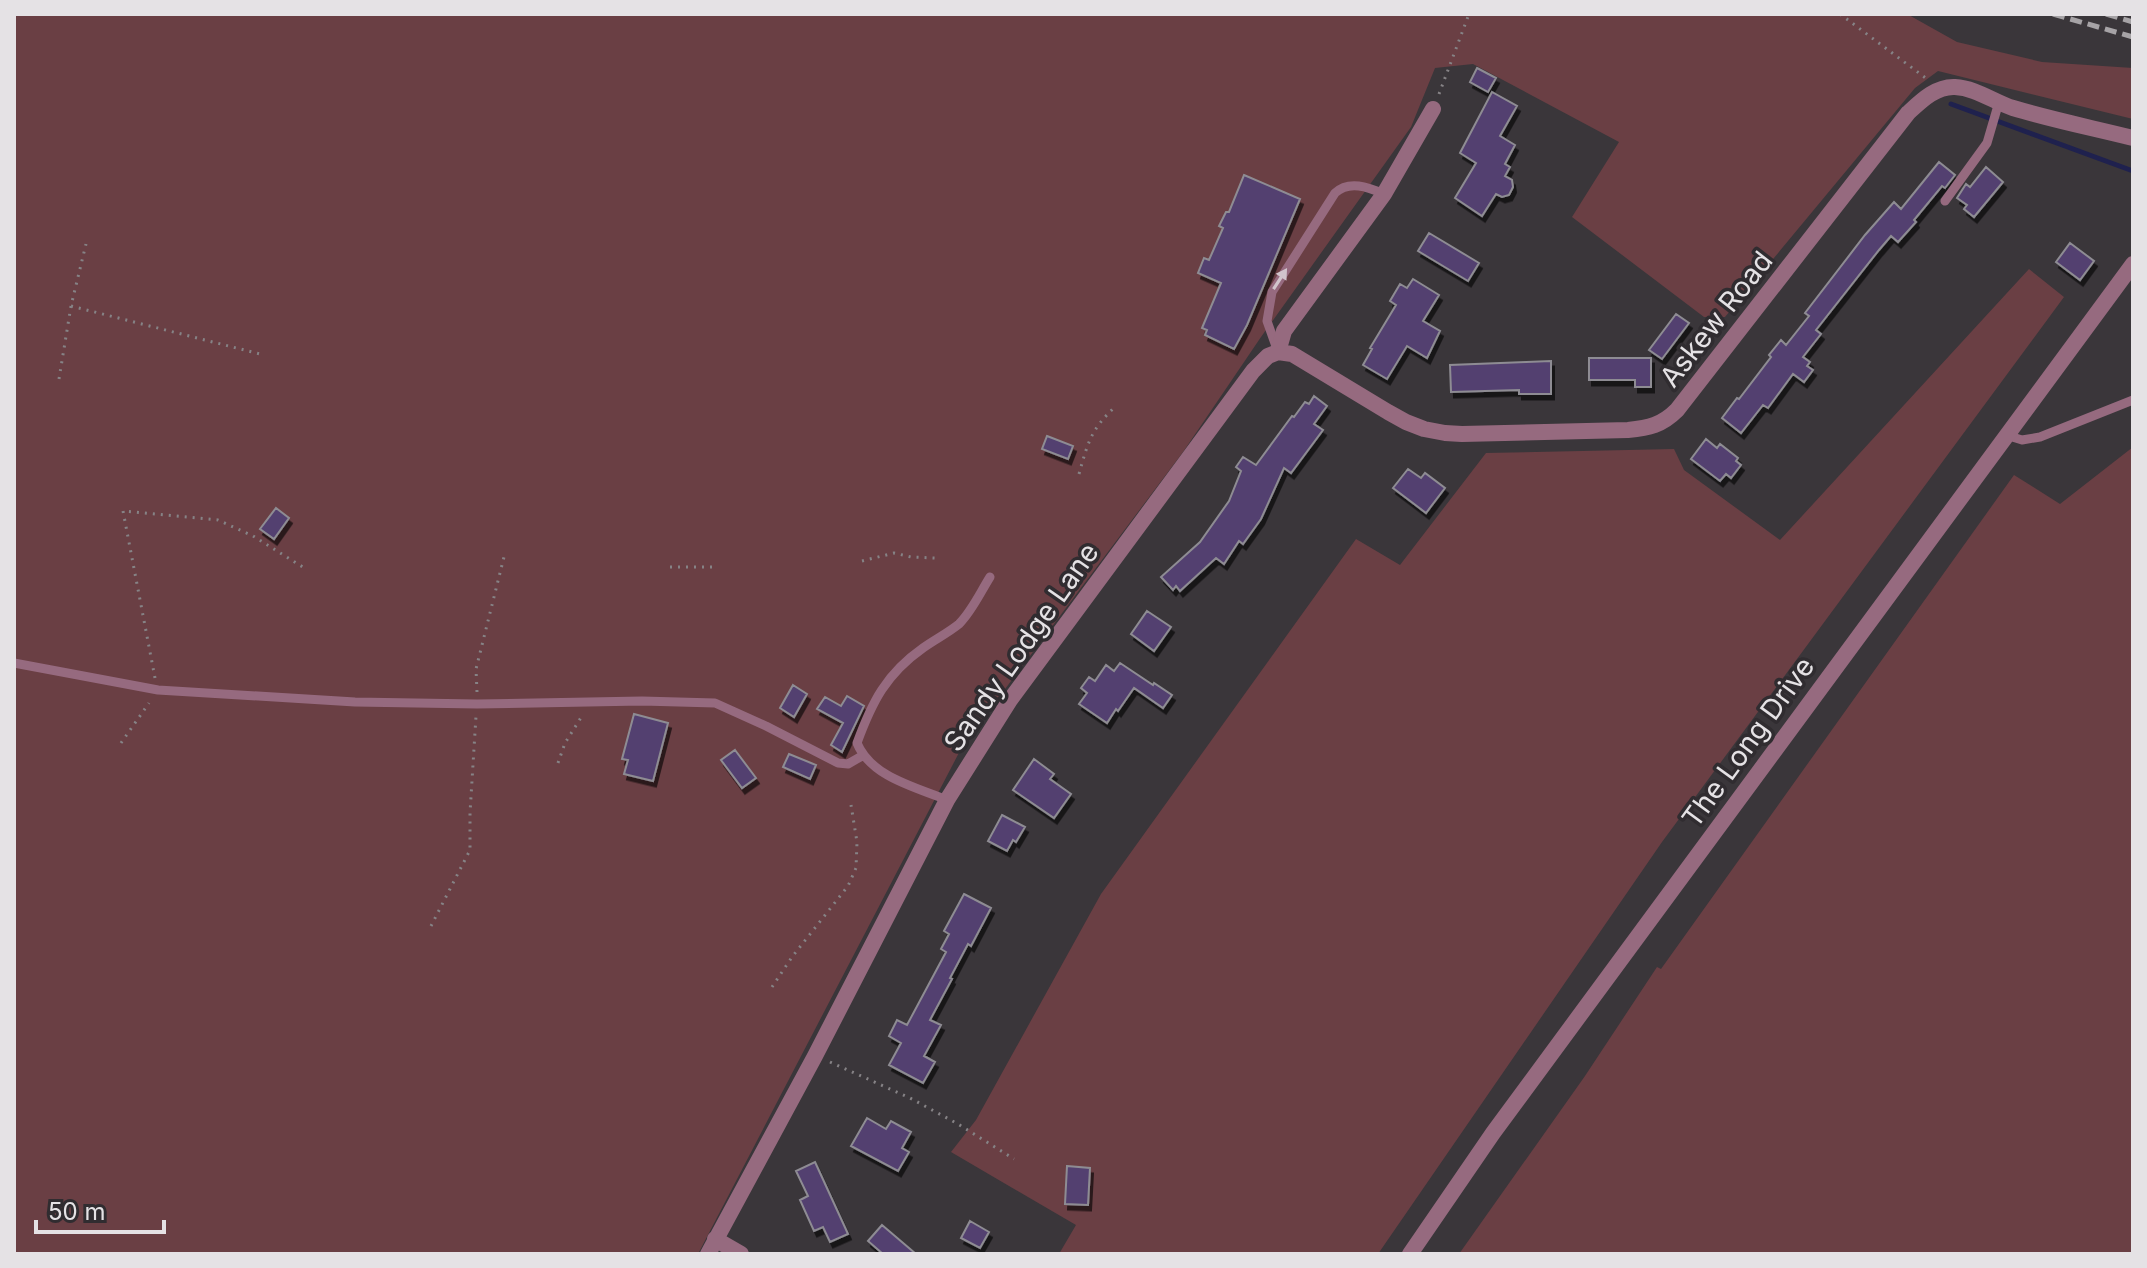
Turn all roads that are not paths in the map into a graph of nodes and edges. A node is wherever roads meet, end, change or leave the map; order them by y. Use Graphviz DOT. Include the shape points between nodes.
graph roads {
  1 [pos="1999,102"];
  2 [pos="1434,106"];
  3 [pos="2133,138"];
  4 [pos="1384,194"];
  5 [pos="1945,201"];
  6 [pos="2133,264"];
  7 [pos="1278,352"];
  8 [pos="2133,400"];
  9 [pos="2006,435"];
  10 [pos="990,577"];
  11 [pos="14,663"];
  12 [pos="862,756"];
  13 [pos="947,800"];
  14 [pos="712,1247"];
  15 [pos="741,1254"];
  16 [pos="1410,1254"];
  1 -- 3 [label="street"];
  1 -- 5 [label="lane" via="1987,143"];
  1 -- 7 [label="street, Askew Road" via="1956,87 1932,93 1908,113 1689,397 1657,425 1445,433 1406,422 1292,354"];
  2 -- 4 [label="street, Sandy Lodge Lane"];
  4 -- 7 [label="street, Sandy Lodge Lane" via="1284,331"];
  7 -- 4 [label="lane, one-way" via="1267,321 1272,292 1335,193 1349,185"];
  6 -- 9 [label="street, The Long Drive"];
  7 -- 13 [label="street, Sandy Lodge Lane" via="1253,371 1010,700"];
  8 -- 9 [label="lane" via="2040,437 2022,440"];
  9 -- 16 [label="street, The Long Drive"];
  10 -- 12 [label="lane" via="958,625 921,649 886,682 857,743"];
  11 -- 12 [label="lane" via="158,690 355,702 715,703 838,763"];
  12 -- 13 [label="lane" via="881,772"];
  13 -- 14 [label="street, Sandy Lodge Lane"];
  14 -- 15 [label="street"];
}
